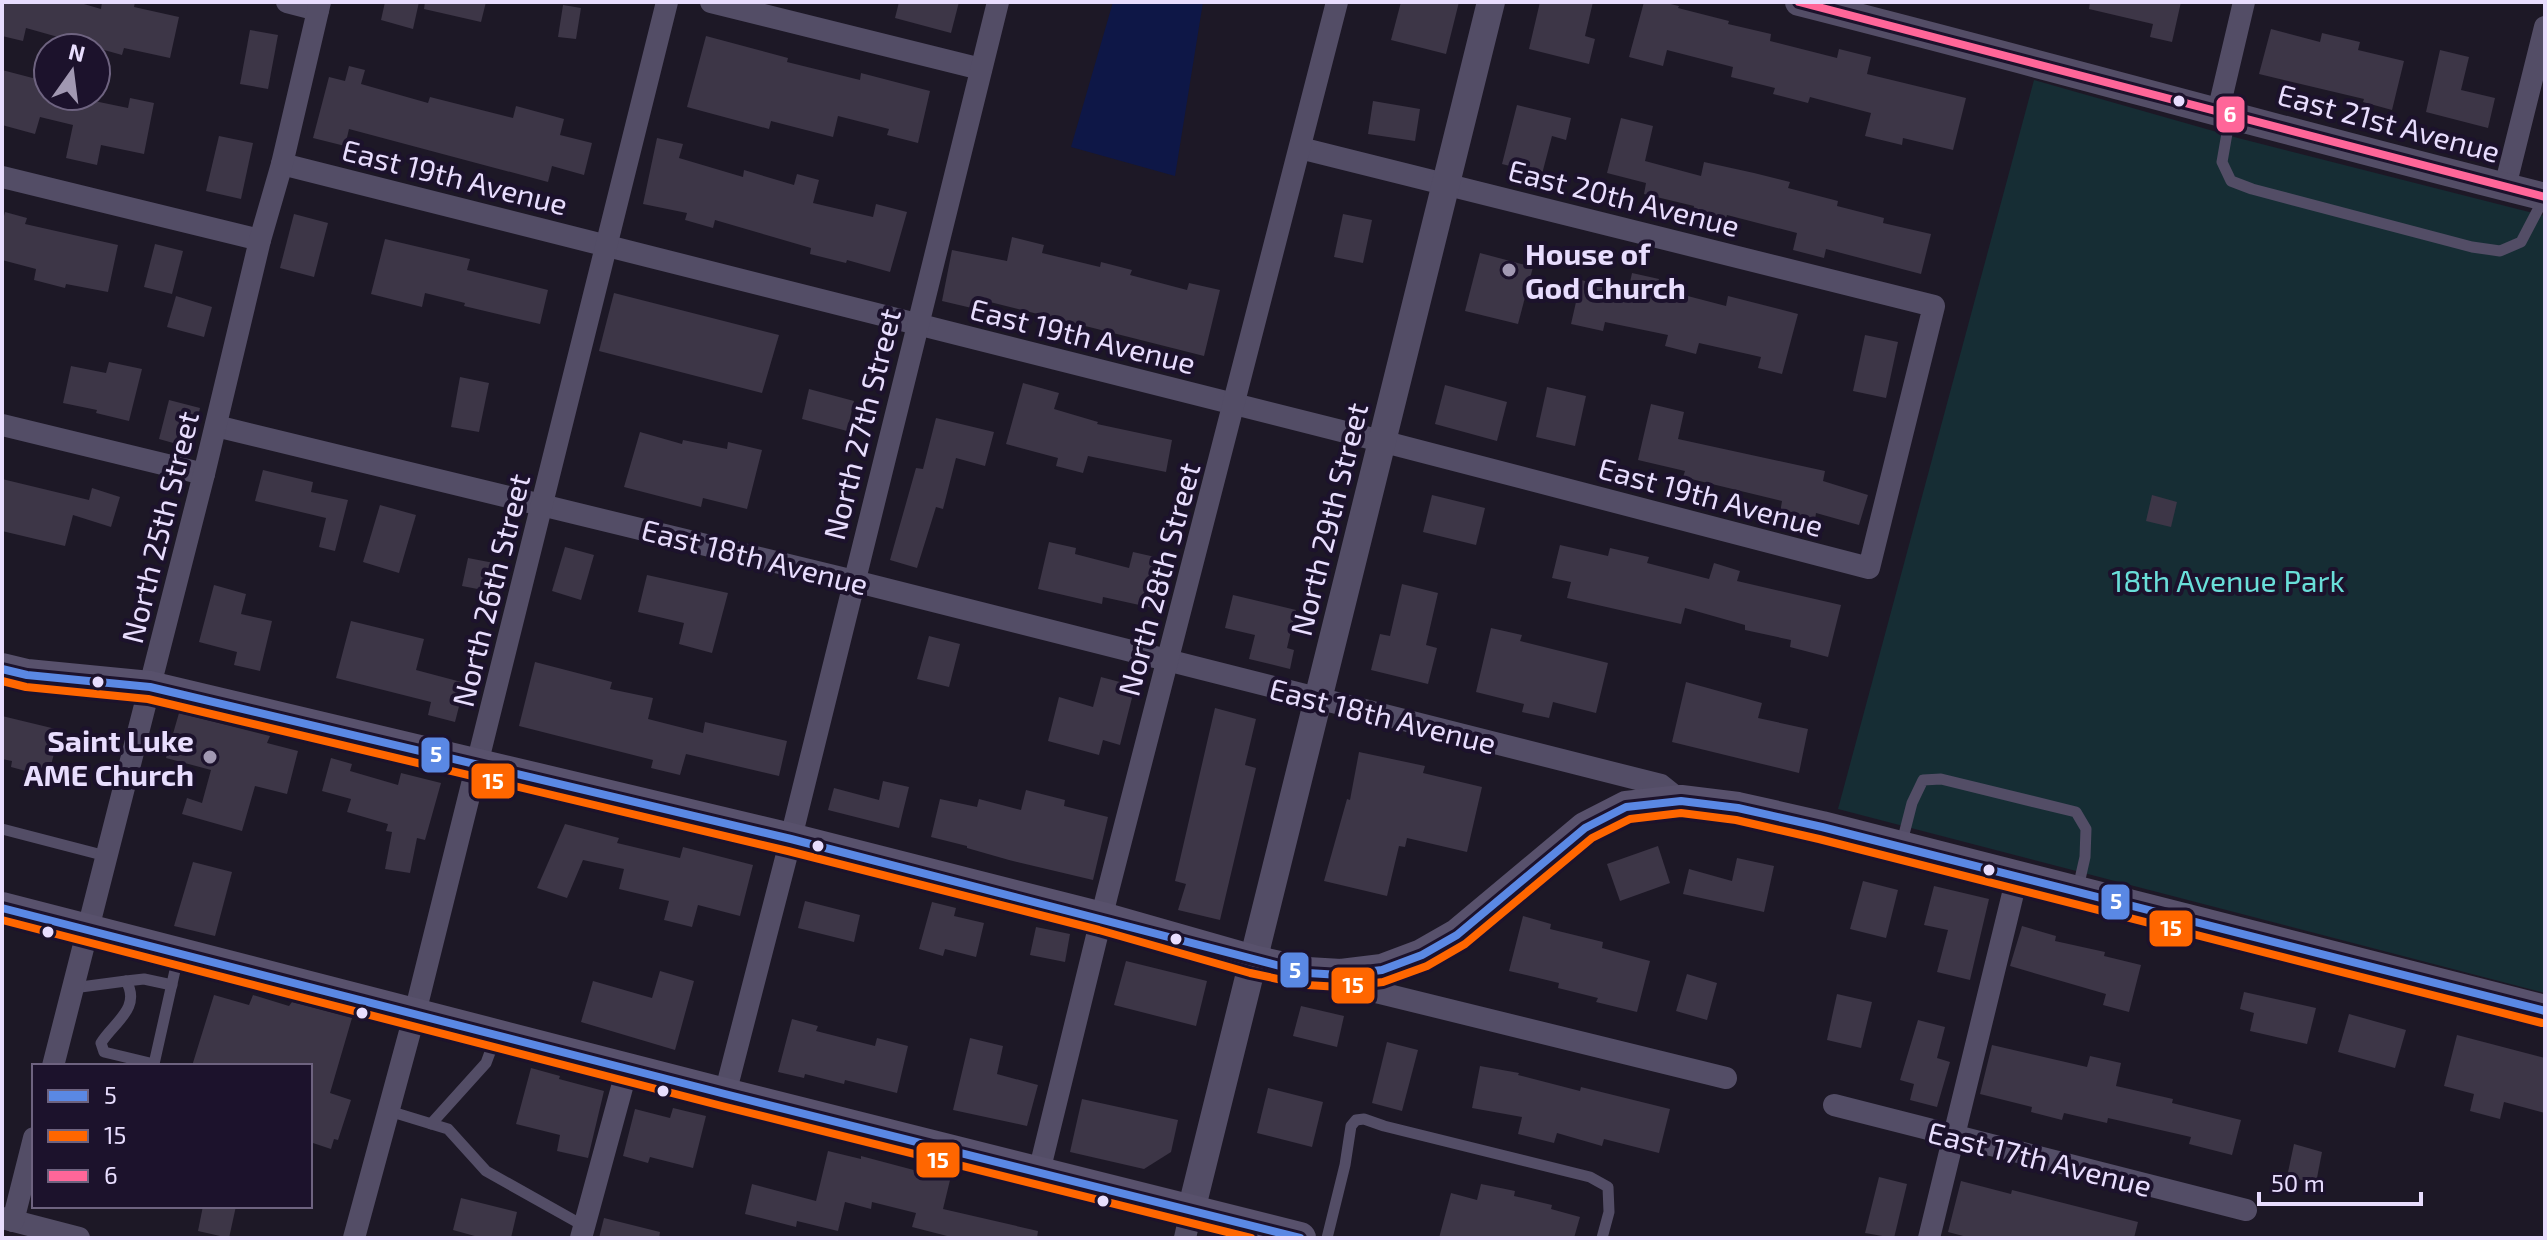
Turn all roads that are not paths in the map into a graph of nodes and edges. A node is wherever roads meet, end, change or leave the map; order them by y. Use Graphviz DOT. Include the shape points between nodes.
graph roads {
  1 [pos="287,2"];
  2 [pos="667,2"];
  3 [pos="711,2"];
  4 [pos="998,2"];
  5 [pos="1337,2"];
  6 [pos="1491,2"];
  7 [pos="1799,2"];
  8 [pos="2244,2"];
  9 [pos="319,6"];
  10 [pos="2545,27"];
  11 [pos="981,69"];
  12 [pos="2224,114"];
  13 [pos="1300,148"];
  14 [pos="282,164"];
  15 [pos="2,177"];
  16 [pos="1445,184"];
  17 [pos="2505,187"];
  18 [pos="2544,197"];
  19 [pos="260,240"];
  20 [pos="606,245"];
  21 [pos="917,324"];
  22 [pos="1235,404"];
  23 [pos="2,425"];
  24 [pos="216,426"];
  25 [pos="1381,441"];
  26 [pos="204,474"];
  27 [pos="543,504"];
  28 [pos="1869,568"];
  29 [pos="854,581"];
  30 [pos="1167,661"];
  31 [pos="2,669"];
  32 [pos="150,687"];
  33 [pos="1319,699"];
  34 [pos="476,764"];
  35 [pos="1681,801"];
  36 [pos="2,829"];
  37 [pos="791,839"];
  38 [pos="1901,847"];
  39 [pos="106,856"];
  40 [pos="2017,877"];
  41 [pos="2076,892"];
  42 [pos="2,908"];
  43 [pos="1102,918"];
  44 [pos="88,930"];
  45 [pos="179,953"];
  46 [pos="1253,961"];
  47 [pos="1341,975"];
  48 [pos="126,981"];
  49 [pos="172,985"];
  50 [pos="73,988"];
  51 [pos="2545,1011"];
  52 [pos="415,1013"];
  53 [pos="496,1035"];
  54 [pos="54,1064"];
  55 [pos="627,1069"];
  56 [pos="1726,1078"];
  57 [pos="725,1094"];
  58 [pos="1834,1105"];
  59 [pos="389,1111"];
  60 [pos="431,1124"];
  61 [pos="1955,1136"];
  62 [pos="32,1144"];
  63 [pos="1039,1172"];
  64 [pos="2246,1210"];
  65 [pos="7,1219"];
  66 [pos="1188,1224"];
  67 [pos="582,1232"];
  68 [pos="79,1238"];
  69 [pos="354,1238"];
  70 [pos="1300,1238"];
  71 [pos="1327,1238"];
  72 [pos="1602,1238"];
  73 [pos="1929,1238"];
  1 -- 9 [label="street"];
  2 -- 20 [label="street, North 26th Street"];
  3 -- 11 [label="street"];
  4 -- 11 [label="street, North 27th Street"];
  5 -- 13 [label="street, North 28th Street"];
  6 -- 16 [label="street, North 29th Street"];
  7 -- 12 [label="street, East 21st Avenue"];
  8 -- 12 [label="street"];
  9 -- 14 [label="street, North 25th Street"];
  10 -- 17 [label="street"];
  11 -- 21 [label="street, North 27th Street"];
  12 -- 17 [label="street, East 21st Avenue"];
  12 -- 18 [label="lane" via="2222,162 2231,181 2443,239 2500,251 2521,242"];
  13 -- 16 [label="street, East 20th Avenue"];
  13 -- 22 [label="street, North 28th Street"];
  14 -- 19 [label="street, North 25th Street"];
  14 -- 20 [label="street, East 19th Avenue"];
  15 -- 19 [label="street"];
  16 -- 25 [label="street, North 29th Street"];
  16 -- 28 [label="street, East 20th Avenue" via="1934,306"];
  17 -- 18 [label="street, East 21st Avenue"];
  19 -- 24 [label="street, North 25th Street"];
  20 -- 21 [label="street, East 19th Avenue"];
  20 -- 27 [label="street, North 26th Street"];
  21 -- 22 [label="street, East 19th Avenue"];
  21 -- 29 [label="street, North 27th Street"];
  22 -- 25 [label="street, East 19th Avenue"];
  22 -- 30 [label="street, North 28th Street"];
  23 -- 26 [label="street"];
  24 -- 26 [label="street, North 25th Street"];
  24 -- 27 [label="street, East 18th Avenue"];
  25 -- 28 [label="street, East 19th Avenue"];
  25 -- 33 [label="street, North 29th Street"];
  26 -- 32 [label="street, North 25th Street"];
  27 -- 29 [label="street, East 18th Avenue"];
  27 -- 34 [label="street, North 26th Street"];
  29 -- 30 [label="street, East 18th Avenue"];
  29 -- 37 [label="street, North 27th Street"];
  30 -- 33 [label="street, East 18th Avenue"];
  30 -- 43 [label="street, North 28th Street"];
  31 -- 32 [label="main road"];
  32 -- 34 [label="main road"];
  32 -- 39 [label="street, North 25th Street"];
  33 -- 35 [label="street, East 18th Avenue" via="1661,785"];
  33 -- 46 [label="street, North 29th Street"];
  34 -- 37 [label="main road"];
  34 -- 52 [label="street, North 26th Street"];
  35 -- 38 [label="main road, East 18th Avenue" via="1738,808"];
  35 -- 47 [label="main road" via="1626,807 1598,821 1457,935 1382,970"];
  36 -- 39 [label="lane"];
  37 -- 43 [label="main road"];
  37 -- 57 [label="street, North 27th Street"];
  38 -- 40 [label="main road, East 18th Avenue"];
  38 -- 41 [label="lane" via="1923,780 1941,779 2069,810 2086,829"];
  39 -- 44 [label="street, North 25th Street"];
  40 -- 41 [label="main road, East 18th Avenue"];
  40 -- 61 [label="street"];
  41 -- 51 [label="main road, East 18th Avenue"];
  42 -- 44 [label="main road"];
  43 -- 46 [label="main road"];
  43 -- 63 [label="street, North 28th Street"];
  44 -- 45 [label="main road"];
  44 -- 50 [label="street, North 25th Street"];
  45 -- 49 [label="lane"];
  45 -- 52 [label="main road"];
  46 -- 47 [label="main road"];
  46 -- 66 [label="street, North 29th Street"];
  47 -- 56 [label="street" via="1372,991"];
  48 -- 49 [label="lane"];
  48 -- 49 [label="lane" via="131,1000 124,1018 101,1043 104,1052 154,1064"];
  48 -- 50 [label="lane"];
  50 -- 54 [label="street, North 25th Street"];
  52 -- 53 [label="main road"];
  52 -- 59 [label="street, North 26th Street"];
  53 -- 55 [label="main road"];
  53 -- 60 [label="lane" via="486,1063"];
  55 -- 57 [label="main road"];
  55 -- 67 [label="street"];
  57 -- 63 [label="main road"];
  58 -- 61 [label="street, East 17th Avenue"];
  59 -- 60 [label="lane"];
  59 -- 69 [label="street, North 26th Street"];
  60 -- 67 [label="lane" via="448,1129 494,1176"];
  61 -- 64 [label="street, East 17th Avenue"];
  61 -- 73 [label="street"];
  62 -- 65 [label="street"];
  63 -- 66 [label="main road"];
  65 -- 68 [label="street"];
  66 -- 70 [label="main road"];
  71 -- 72 [label="lane" via="1351,1126 1364,1119 1590,1177 1608,1187"];
}
